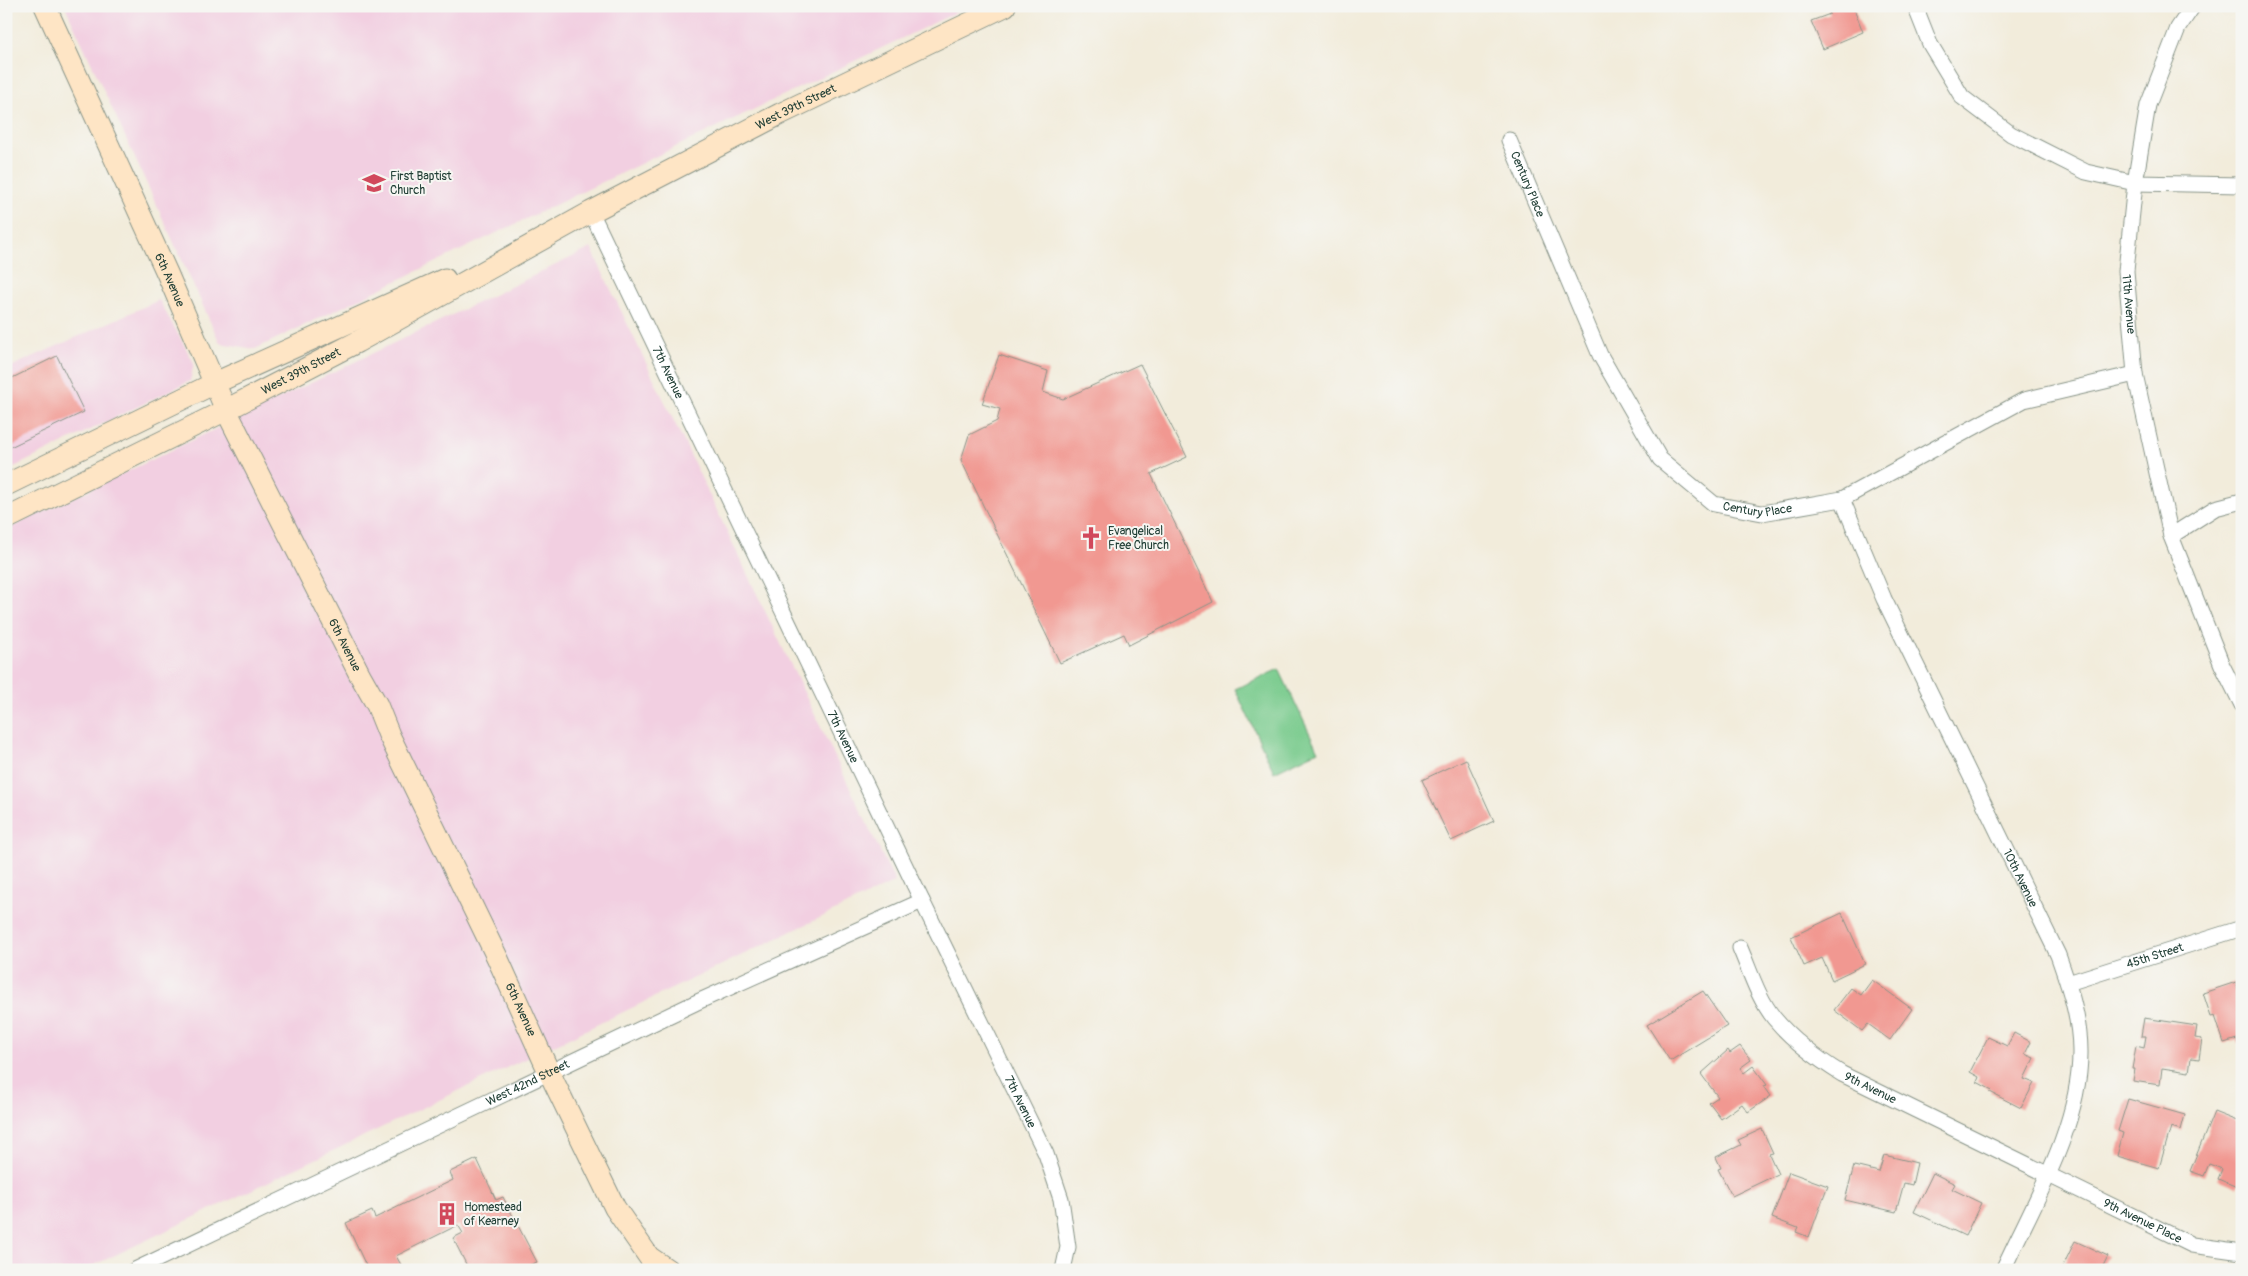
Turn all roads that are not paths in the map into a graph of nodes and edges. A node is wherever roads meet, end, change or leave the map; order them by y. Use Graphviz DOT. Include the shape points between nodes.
graph roads {
  1 [pos="45,6"];
  2 [pos="1005,6"];
  3 [pos="1915,6"];
  4 [pos="2193,6"];
  5 [pos="1510,140"];
  6 [pos="2135,183"];
  7 [pos="2242,184"];
  8 [pos="591,212"];
  9 [pos="2135,374"];
  10 [pos="215,383"];
  11 [pos="226,410"];
  12 [pos="6,485"];
  13 [pos="1842,499"];
  14 [pos="2242,500"];
  15 [pos="6,519"];
  16 [pos="2171,536"];
  17 [pos="2242,705"];
  18 [pos="922,901"];
  19 [pos="2242,928"];
  20 [pos="1740,948"];
  21 [pos="2068,983"];
  22 [pos="549,1072"];
  23 [pos="2047,1174"];
  24 [pos="2242,1252"];
  25 [pos="135,1270"];
  26 [pos="668,1270"];
  27 [pos="1063,1270"];
  28 [pos="2003,1270"];
  1 -- 10 [label="main road, 6th Avenue"];
  2 -- 8 [label="main road, West 39th Street" via="780,114"];
  3 -- 6 [label="street" via="1930,44 1962,96 2011,134 2086,172"];
  4 -- 6 [label="street, 11th Avenue" via="2178,28 2148,105"];
  5 -- 13 [label="street, Century Place" via="1600,354 1660,459 1714,504 1762,513"];
  6 -- 7 [label="street"];
  6 -- 9 [label="street, 11th Avenue" via="2126,271"];
  8 -- 10 [label="main road, West 39th Street"];
  8 -- 11 [label="main road, West 39th Street" via="357,342"];
  8 -- 18 [label="street, 7th Avenue"];
  9 -- 13 [label="street, Century Place" via="2024,400"];
  9 -- 16 [label="street, 11th Avenue"];
  10 -- 11 [label="main road, 6th Avenue"];
  10 -- 12 [label="main road, West 39th Street"];
  11 -- 15 [label="main road, West 39th Street"];
  11 -- 22 [label="main road, 6th Avenue" via="377,705"];
  13 -- 21 [label="street, 10th Avenue" via="1884,599 2001,835"];
  14 -- 16 [label="street" via="2214,508"];
  16 -- 17 [label="street, 11th Avenue" via="2222,666"];
  18 -- 22 [label="street, West 42nd Street"];
  18 -- 27 [label="street, 7th Avenue" via="1046,1154 1062,1208 1068,1247"];
  19 -- 21 [label="street, 45th Street"];
  20 -- 23 [label="street, 9th Avenue" via="1773,1017 1815,1058"];
  21 -- 23 [label="street, 10th Avenue" via="2080,1051 2078,1088 2071,1118"];
  22 -- 25 [label="street, West 42nd Street"];
  22 -- 26 [label="main road, 6th Avenue" via="615,1208 649,1257"];
  23 -- 24 [label="street, 9th Avenue Place" via="2192,1245"];
  23 -- 28 [label="street, 10th Avenue"];
}
